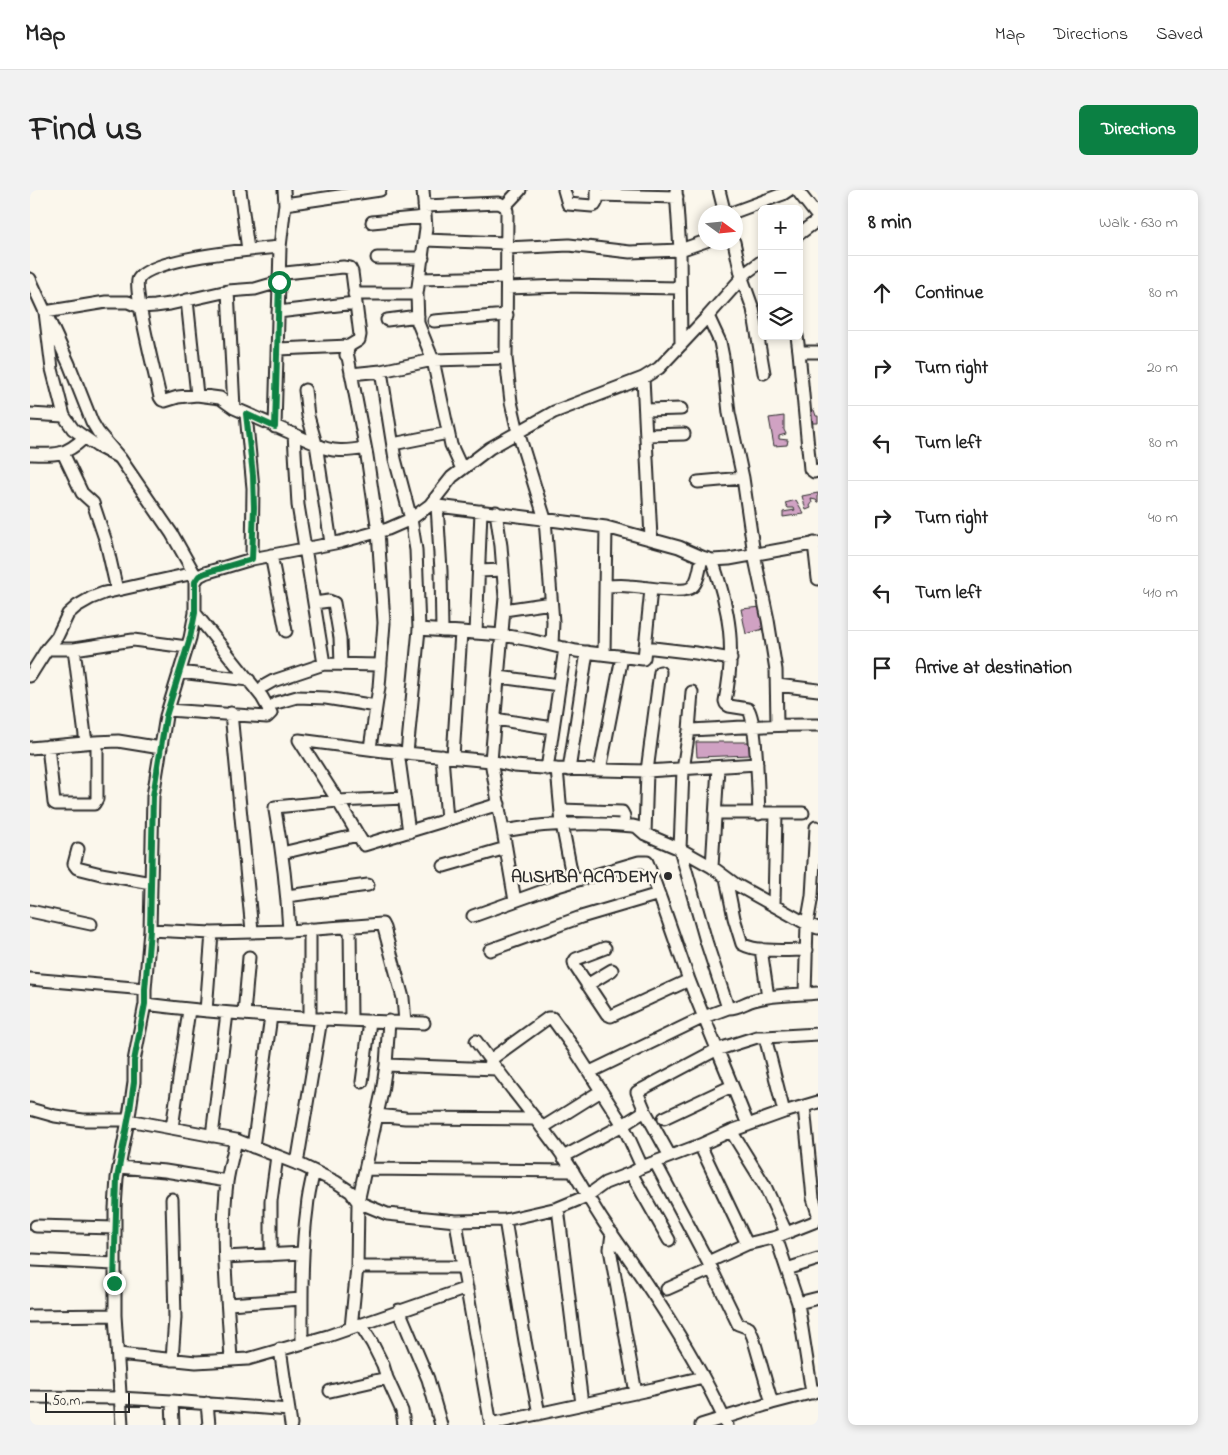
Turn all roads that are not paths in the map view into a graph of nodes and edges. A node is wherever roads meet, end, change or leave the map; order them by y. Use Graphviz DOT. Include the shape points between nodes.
graph roads {
  1 [pos="240,190"];
  2 [pos="284,190"];
  3 [pos="380,190"];
  4 [pos="423,190"];
  5 [pos="520,190"];
  6 [pos="564,190"];
  7 [pos="719,190"];
  8 [pos="789,190"];
  9 [pos="797,190"];
  10 [pos="597,193"];
  11 [pos="676,193"];
  12 [pos="285,204"];
  13 [pos="723,205"];
  14 [pos="505,206"];
  15 [pos="743,209"];
  16 [pos="425,211"];
  17 [pos="818,219"];
  18 [pos="372,222"];
  19 [pos="803,231"];
  20 [pos="424,240"];
  21 [pos="698,244"];
  22 [pos="506,245"];
  23 [pos="280,247"];
  24 [pos="248,250"];
  25 [pos="680,250"];
  26 [pos="736,250"];
  27 [pos="377,258"];
  28 [pos="423,258"];
  29 [pos="758,264"];
  30 [pos="420,278"];
  31 [pos="742,278"];
  32 [pos="30,279"];
  33 [pos="279,282"];
  34 [pos="507,283"];
  35 [pos="680,288"];
  36 [pos="228,291"];
  37 [pos="417,294"];
  38 [pos="355,298"];
  39 [pos="186,300"];
  40 [pos="140,306"];
  41 [pos="45,312"];
  42 [pos="278,312"];
  43 [pos="507,315"];
  44 [pos="418,316"];
  45 [pos="708,316"];
  46 [pos="387,320"];
  47 [pos="434,321"];
  48 [pos="798,340"];
  49 [pos="681,345"];
  50 [pos="349,346"];
  51 [pos="278,349"];
  52 [pos="799,352"];
  53 [pos="818,352"];
  54 [pos="506,358"];
  55 [pos="433,360"];
  56 [pos="381,371"];
  57 [pos="764,373"];
  58 [pos="351,374"];
  59 [pos="643,378"];
  60 [pos="305,390"];
  61 [pos="197,395"];
  62 [pos="234,408"];
  63 [pos="681,409"];
  64 [pos="646,410"];
  65 [pos="30,414"];
  66 [pos="246,414"];
  67 [pos="64,416"];
  68 [pos="275,427"];
  69 [pos="518,432"];
  70 [pos="448,433"];
  71 [pos="294,434"];
  72 [pos="684,434"];
  73 [pos="647,435"];
  74 [pos="84,438"];
  75 [pos="316,444"];
  76 [pos="393,444"];
  77 [pos="365,448"];
  78 [pos="62,453"];
  79 [pos="30,454"];
  80 [pos="120,458"];
  81 [pos="462,469"];
  82 [pos="818,471"];
  83 [pos="743,478"];
  84 [pos="698,482"];
  85 [pos="434,505"];
  86 [pos="482,511"];
  87 [pos="496,512"];
  88 [pos="411,519"];
  89 [pos="545,519"];
  90 [pos="606,527"];
  91 [pos="378,531"];
  92 [pos="651,538"];
  93 [pos="332,543"];
  94 [pos="816,543"];
  95 [pos="304,548"];
  96 [pos="754,554"];
  97 [pos="271,555"];
  98 [pos="707,558"];
  99 [pos="252,559"];
  100 [pos="503,570"];
  101 [pos="479,572"];
  102 [pos="196,575"];
  103 [pos="818,578"];
  104 [pos="605,586"];
  105 [pos="651,589"];
  106 [pos="117,590"];
  107 [pos="314,603"];
  108 [pos="551,603"];
  109 [pos="504,610"];
  110 [pos="195,613"];
  111 [pos="419,629"];
  112 [pos="442,630"];
  113 [pos="286,631"];
  114 [pos="461,632"];
  115 [pos="476,633"];
  116 [pos="502,635"];
  117 [pos="552,645"];
  118 [pos="187,647"];
  119 [pos="645,647"];
  120 [pos="564,648"];
  121 [pos="47,649"];
  122 [pos="74,649"];
  123 [pos="588,652"];
  124 [pos="604,654"];
  125 [pos="622,657"];
  126 [pos="731,658"];
  127 [pos="324,664"];
  128 [pos="341,664"];
  129 [pos="381,665"];
  130 [pos="179,672"];
  131 [pos="660,672"];
  132 [pos="30,676"];
  133 [pos="498,677"];
  134 [pos="249,680"];
  135 [pos="559,685"];
  136 [pos="777,685"];
  137 [pos="264,686"];
  138 [pos="818,690"];
  139 [pos="692,692"];
  140 [pos="276,702"];
  141 [pos="376,706"];
  142 [pos="168,710"];
  143 [pos="231,714"];
  144 [pos="495,719"];
  145 [pos="777,724"];
  146 [pos="818,725"];
  147 [pos="754,727"];
  148 [pos="553,728"];
  149 [pos="689,730"];
  150 [pos="92,742"];
  151 [pos="48,746"];
  152 [pos="30,748"];
  153 [pos="161,748"];
  154 [pos="370,748"];
  155 [pos="402,752"];
  156 [pos="447,757"];
  157 [pos="491,760"];
  158 [pos="757,764"];
  159 [pos="718,767"];
  160 [pos="552,769"];
  161 [pos="569,770"];
  162 [pos="600,770"];
  163 [pos="683,770"];
  164 [pos="647,771"];
  165 [pos="404,798"];
  166 [pos="338,800"];
  167 [pos="499,804"];
  168 [pos="561,810"];
  169 [pos="715,813"];
  170 [pos="803,813"];
  171 [pos="759,814"];
  172 [pos="776,814"];
  173 [pos="446,820"];
  174 [pos="562,824"];
  175 [pos="624,825"];
  176 [pos="816,826"];
  177 [pos="503,831"];
  178 [pos="409,832"];
  179 [pos="645,834"];
  180 [pos="358,835"];
  181 [pos="506,848"];
  182 [pos="78,849"];
  183 [pos="680,849"];
  184 [pos="282,853"];
  185 [pos="444,866"];
  186 [pos="712,867"];
  187 [pos="726,878"];
  188 [pos="572,881"];
  189 [pos="151,883"];
  190 [pos="368,885"];
  191 [pos="659,894"];
  192 [pos="287,896"];
  193 [pos="515,901"];
  194 [pos="774,905"];
  195 [pos="30,911"];
  196 [pos="473,916"];
  197 [pos="91,924"];
  198 [pos="813,926"];
  199 [pos="350,927"];
  200 [pos="310,929"];
  201 [pos="150,930"];
  202 [pos="252,931"];
  203 [pos="289,931"];
  204 [pos="212,932"];
  205 [pos="605,948"];
  206 [pos="761,949"];
  207 [pos="490,950"];
  208 [pos="807,950"];
  209 [pos="249,957"];
  210 [pos="612,970"];
  211 [pos="30,979"];
  212 [pos="689,980"];
  213 [pos="587,985"];
  214 [pos="145,989"];
  215 [pos="818,993"];
  216 [pos="805,994"];
  217 [pos="768,997"];
  218 [pos="145,1004"];
  219 [pos="728,1008"];
  220 [pos="188,1010"];
  221 [pos="206,1011"];
  222 [pos="227,1013"];
  223 [pos="244,1014"];
  224 [pos="271,1016"];
  225 [pos="704,1017"];
  226 [pos="316,1018"];
  227 [pos="352,1020"];
  228 [pos="370,1021"];
  229 [pos="389,1022"];
  230 [pos="405,1022"];
  231 [pos="424,1023"];
  232 [pos="818,1034"];
  233 [pos="765,1037"];
  234 [pos="476,1041"];
  235 [pos="716,1050"];
  236 [pos="490,1060"];
  237 [pos="386,1065"];
  238 [pos="497,1069"];
  239 [pos="590,1072"];
  240 [pos="362,1082"];
  241 [pos="732,1086"];
  242 [pos="601,1090"];
  243 [pos="818,1102"];
  244 [pos="804,1106"];
  245 [pos="30,1109"];
  246 [pos="646,1111"];
  247 [pos="784,1112"];
  248 [pos="377,1115"];
  249 [pos="664,1118"];
  250 [pos="128,1120"];
  251 [pos="539,1123"];
  252 [pos="623,1125"];
  253 [pos="748,1125"];
  254 [pos="172,1128"];
  255 [pos="731,1131"];
  256 [pos="212,1136"];
  257 [pos="236,1140"];
  258 [pos="700,1145"];
  259 [pos="252,1147"];
  260 [pos="277,1156"];
  261 [pos="563,1156"];
  262 [pos="670,1156"];
  263 [pos="655,1162"];
  264 [pos="296,1164"];
  265 [pos="642,1166"];
  266 [pos="119,1167"];
  267 [pos="366,1170"];
  268 [pos="314,1171"];
  269 [pos="573,1171"];
  270 [pos="630,1173"];
  271 [pos="228,1182"];
  272 [pos="587,1196"];
  273 [pos="172,1199"];
  274 [pos="358,1202"];
  275 [pos="558,1208"];
  276 [pos="818,1216"];
  277 [pos="505,1220"];
  278 [pos="456,1221"];
  279 [pos="36,1226"];
  280 [pos="115,1228"];
  281 [pos="612,1233"];
  282 [pos="781,1235"];
  283 [pos="669,1240"];
  284 [pos="747,1244"];
  285 [pos="303,1253"];
  286 [pos="271,1255"];
  287 [pos="225,1257"];
  288 [pos="818,1259"];
  289 [pos="33,1260"];
  290 [pos="114,1264"];
  291 [pos="710,1266"];
  292 [pos="357,1267"];
  293 [pos="463,1267"];
  294 [pos="787,1269"];
  295 [pos="467,1288"];
  296 [pos="667,1289"];
  297 [pos="818,1298"];
  298 [pos="302,1299"];
  299 [pos="798,1303"];
  300 [pos="228,1304"];
  301 [pos="399,1310"];
  302 [pos="114,1315"];
  303 [pos="30,1316"];
  304 [pos="356,1326"];
  305 [pos="302,1343"];
  306 [pos="280,1349"];
  307 [pos="118,1354"];
  308 [pos="172,1360"];
  309 [pos="231,1360"];
  310 [pos="703,1376"];
  311 [pos="387,1378"];
  312 [pos="330,1391"];
  313 [pos="815,1392"];
  314 [pos="636,1393"];
  315 [pos="30,1397"];
  316 [pos="119,1398"];
  317 [pos="172,1401"];
  318 [pos="207,1403"];
  319 [pos="772,1403"];
  320 [pos="582,1404"];
  321 [pos="289,1410"];
  322 [pos="539,1414"];
  323 [pos="725,1421"];
  324 [pos="491,1424"];
  325 [pos="122,1425"];
  326 [pos="173,1425"];
  327 [pos="209,1425"];
  328 [pos="291,1425"];
  329 [pos="404,1425"];
  330 [pos="441,1425"];
  331 [pos="705,1425"];
  1 -- 24 [label="street"];
  2 -- 12 [label="street"];
  3 -- 12 [label="street"];
  4 -- 16 [label="street"];
  5 -- 14 [label="street"];
  6 -- 10 [label="street" via="568,204 572,205 595,205"];
  7 -- 13 [label="street"];
  8 -- 15 [label="street"];
  9 -- 17 [label="street"];
  10 -- 11 [label="street"];
  11 -- 25 [label="street"];
  12 -- 23 [label="street"];
  14 -- 16 [label="street" via="499,203"];
  14 -- 22 [label="street"];
  16 -- 18 [label="street"];
  16 -- 20 [label="street"];
  17 -- 19 [label="street"];
  20 -- 22 [label="street"];
  20 -- 28 [label="street"];
  21 -- 25 [label="street"];
  22 -- 25 [label="street" via="569,245 630,252"];
  22 -- 34 [label="street"];
  23 -- 24 [label="street"];
  23 -- 33 [label="street"];
  24 -- 40 [label="street" via="180,260 142,274 137,286"];
  25 -- 35 [label="street"];
  26 -- 31 [label="street"];
  27 -- 28 [label="street"];
  28 -- 30 [label="street"];
  29 -- 31 [label="street"];
  30 -- 34 [label="street"];
  30 -- 37 [label="street"];
  31 -- 45 [label="street"];
  31 -- 57 [label="street" via="754,309"];
  32 -- 41 [label="street"];
  33 -- 36 [label="street" via="255,289"];
  33 -- 38 [label="street" via="285,273 350,268"];
  33 -- 42 [label="street"];
  34 -- 35 [label="street"];
  34 -- 43 [label="street"];
  35 -- 49 [label="street"];
  36 -- 39 [label="street"];
  36 -- 62 [label="street"];
  37 -- 38 [label="street"];
  37 -- 44 [label="street"];
  38 -- 42 [label="street"];
  38 -- 50 [label="street" via="360,335 359,340"];
  39 -- 40 [label="street"];
  39 -- 61 [label="street"];
  40 -- 41 [label="street" via="128,302 106,302"];
  40 -- 61 [label="street" via="160,397 165,401"];
  41 -- 67 [label="street" via="52,369"];
  41 -- 80 [label="street" via="92,422"];
  42 -- 51 [label="street"];
  43 -- 47 [label="street"];
  43 -- 54 [label="street"];
  44 -- 46 [label="street"];
  44 -- 55 [label="street"];
  45 -- 49 [label="street"];
  45 -- 83 [label="street" via="720,342 729,413"];
  48 -- 52 [label="street"];
  49 -- 59 [label="street" via="659,368"];
  50 -- 51 [label="street"];
  50 -- 58 [label="street" via="346,355"];
  51 -- 68 [label="street"];
  52 -- 53 [label="street"];
  52 -- 82 [label="street" via="810,469"];
  54 -- 55 [label="street"];
  54 -- 69 [label="street"];
  55 -- 56 [label="street"];
  55 -- 70 [label="street"];
  56 -- 58 [label="street"];
  56 -- 76 [label="street"];
  58 -- 77 [label="street"];
  59 -- 64 [label="street"];
  59 -- 69 [label="street" via="554,412"];
  60 -- 75 [label="street"];
  61 -- 62 [label="street" via="220,398"];
  62 -- 66 [label="street"];
  63 -- 64 [label="street"];
  64 -- 73 [label="street"];
  65 -- 67 [label="street"];
  66 -- 68 [label="street"];
  66 -- 99 [label="street" via="253,475"];
  67 -- 74 [label="street"];
  68 -- 71 [label="street"];
  69 -- 81 [label="street"];
  69 -- 89 [label="street"];
  70 -- 76 [label="street"];
  70 -- 81 [label="street"];
  71 -- 75 [label="street"];
  71 -- 95 [label="street"];
  72 -- 73 [label="street"];
  73 -- 92 [label="street"];
  74 -- 78 [label="street" via="74,448"];
  74 -- 80 [label="street"];
  75 -- 77 [label="street" via="343,451"];
  75 -- 93 [label="street"];
  76 -- 88 [label="street"];
  77 -- 91 [label="street"];
  78 -- 79 [label="street"];
  78 -- 106 [label="street" via="82,493 93,503"];
  80 -- 102 [label="street"];
  81 -- 85 [label="street" via="452,477"];
  83 -- 84 [label="street"];
  83 -- 96 [label="street"];
  85 -- 86 [label="street"];
  85 -- 88 [label="street"];
  85 -- 112 [label="street" via="441,571"];
  86 -- 87 [label="street"];
  86 -- 101 [label="street"];
  87 -- 89 [label="street"];
  87 -- 100 [label="street"];
  88 -- 91 [label="street"];
  88 -- 111 [label="street" via="416,550"];
  89 -- 90 [label="street"];
  89 -- 108 [label="street"];
  90 -- 92 [label="street"];
  90 -- 104 [label="street"];
  91 -- 93 [label="street"];
  91 -- 129 [label="street" via="384,623"];
  92 -- 98 [label="street"];
  93 -- 95 [label="street"];
  94 -- 96 [label="street"];
  94 -- 103 [label="street"];
  95 -- 97 [label="street"];
  95 -- 107 [label="street"];
  96 -- 98 [label="street" via="729,559"];
  96 -- 136 [label="street"];
  97 -- 99 [label="street"];
  97 -- 113 [label="street"];
  98 -- 105 [label="street" via="691,588"];
  98 -- 126 [label="street" via="720,582 727,609"];
  99 -- 102 [label="street"];
  100 -- 101 [label="street"];
  100 -- 109 [label="street"];
  101 -- 115 [label="street"];
  102 -- 106 [label="street"];
  102 -- 110 [label="street"];
  104 -- 105 [label="street"];
  104 -- 124 [label="street"];
  105 -- 119 [label="street"];
  106 -- 121 [label="street" via="90,598 77,606 68,614"];
  107 -- 127 [label="street"];
  107 -- 128 [label="street" via="334,603"];
  108 -- 109 [label="street"];
  108 -- 117 [label="street"];
  109 -- 116 [label="street"];
  110 -- 118 [label="street"];
  110 -- 134 [label="street"];
  111 -- 112 [label="street"];
  111 -- 155 [label="street"];
  112 -- 114 [label="street"];
  114 -- 115 [label="street"];
  114 -- 156 [label="street"];
  115 -- 116 [label="street"];
  116 -- 117 [label="street"];
  116 -- 133 [label="street"];
  117 -- 120 [label="street"];
  118 -- 122 [label="street" via="133,640"];
  118 -- 130 [label="street"];
  119 -- 125 [label="street" via="643,659"];
  119 -- 126 [label="street"];
  120 -- 123 [label="street"];
  120 -- 135 [label="street"];
  121 -- 122 [label="street"];
  121 -- 132 [label="street"];
  122 -- 150 [label="street"];
  123 -- 124 [label="street"];
  123 -- 161 [label="street"];
  124 -- 125 [label="street"];
  125 -- 162 [label="street"];
  126 -- 147 [label="street" via="725,701 729,706 748,709"];
  127 -- 128 [label="street"];
  127 -- 137 [label="street"];
  128 -- 129 [label="street"];
  129 -- 141 [label="street"];
  130 -- 134 [label="street"];
  130 -- 142 [label="street"];
  131 -- 164 [label="street"];
  133 -- 135 [label="street"];
  133 -- 144 [label="street"];
  134 -- 143 [label="street" via="271,713 267,717"];
  135 -- 148 [label="street"];
  136 -- 138 [label="street"];
  136 -- 145 [label="street"];
  139 -- 149 [label="street"];
  140 -- 141 [label="street" via="297,697 326,698"];
  141 -- 154 [label="street"];
  142 -- 143 [label="street"];
  142 -- 153 [label="street"];
  143 -- 202 [label="street"];
  144 -- 148 [label="street"];
  144 -- 157 [label="street"];
  145 -- 146 [label="street"];
  145 -- 147 [label="street"];
  147 -- 149 [label="street"];
  147 -- 158 [label="street"];
  148 -- 160 [label="street"];
  149 -- 163 [label="street"];
  150 -- 151 [label="street"];
  150 -- 151 [label="street" via="97,799 94,804 54,803"];
  150 -- 153 [label="street" via="118,741"];
  151 -- 152 [label="street"];
  153 -- 189 [label="street" via="153,796"];
  154 -- 155 [label="street"];
  154 -- 166 [label="street" via="299,740"];
  155 -- 156 [label="street"];
  155 -- 165 [label="street"];
  156 -- 157 [label="street"];
  156 -- 173 [label="street"];
  157 -- 160 [label="street" via="514,766"];
  157 -- 167 [label="street"];
  158 -- 159 [label="street"];
  158 -- 171 [label="street"];
  159 -- 163 [label="street"];
  159 -- 169 [label="street"];
  160 -- 161 [label="street"];
  160 -- 168 [label="street"];
  161 -- 162 [label="street"];
  162 -- 164 [label="street"];
  163 -- 164 [label="street"];
  163 -- 183 [label="street"];
  164 -- 179 [label="street"];
  165 -- 166 [label="street"];
  165 -- 178 [label="street"];
  166 -- 180 [label="street"];
  166 -- 184 [label="street" via="276,807"];
  167 -- 173 [label="street"];
  167 -- 177 [label="street"];
  168 -- 174 [label="street"];
  168 -- 175 [label="street" via="622,812"];
  169 -- 171 [label="street"];
  169 -- 186 [label="street"];
  170 -- 172 [label="street"];
  171 -- 172 [label="street"];
  172 -- 194 [label="street"];
  173 -- 178 [label="street"];
  174 -- 175 [label="street"];
  174 -- 177 [label="street"];
  174 -- 188 [label="street"];
  175 -- 179 [label="street" via="637,827"];
  176 -- 198 [label="street"];
  177 -- 181 [label="street"];
  178 -- 180 [label="street" via="364,845"];
  179 -- 183 [label="street"];
  180 -- 184 [label="street"];
  181 -- 185 [label="street"];
  181 -- 193 [label="street"];
  182 -- 189 [label="street" via="74,864 77,868"];
  183 -- 186 [label="street"];
  183 -- 219 [label="street"];
  184 -- 192 [label="street"];
  186 -- 187 [label="street"];
  187 -- 194 [label="street"];
  187 -- 206 [label="street" via="742,944"];
  188 -- 191 [label="street" via="643,861 647,862"];
  188 -- 193 [label="street"];
  189 -- 201 [label="street"];
  190 -- 192 [label="street"];
  191 -- 207 [label="street" via="581,917"];
  191 -- 212 [label="street"];
  192 -- 203 [label="street"];
  193 -- 196 [label="street"];
  194 -- 198 [label="street"];
  195 -- 197 [label="street"];
  198 -- 208 [label="street"];
  199 -- 200 [label="street"];
  199 -- 227 [label="street"];
  199 -- 230 [label="street" via="382,924 403,998"];
  200 -- 203 [label="street"];
  200 -- 226 [label="street"];
  201 -- 204 [label="street"];
  201 -- 214 [label="street"];
  202 -- 203 [label="street"];
  202 -- 204 [label="street"];
  204 -- 221 [label="street"];
  205 -- 213 [label="street" via="574,962"];
  206 -- 208 [label="street"];
  206 -- 217 [label="street"];
  208 -- 216 [label="street"];
  209 -- 223 [label="street"];
  210 -- 213 [label="street"];
  211 -- 214 [label="street"];
  212 -- 213 [label="street" via="611,1016 604,1012"];
  212 -- 225 [label="street"];
  214 -- 218 [label="street"];
  215 -- 216 [label="street"];
  216 -- 217 [label="street"];
  217 -- 219 [label="street"];
  218 -- 220 [label="street"];
  218 -- 250 [label="street" via="134,1061"];
  219 -- 225 [label="street"];
  220 -- 221 [label="street"];
  220 -- 254 [label="street"];
  221 -- 222 [label="street"];
  222 -- 223 [label="street"];
  222 -- 256 [label="street"];
  223 -- 224 [label="street"];
  224 -- 226 [label="street"];
  224 -- 259 [label="street"];
  225 -- 235 [label="street"];
  225 -- 239 [label="street"];
  226 -- 227 [label="street"];
  226 -- 264 [label="street"];
  227 -- 228 [label="street"];
  228 -- 229 [label="street"];
  228 -- 240 [label="street"];
  229 -- 230 [label="street"];
  229 -- 237 [label="street"];
  230 -- 231 [label="street"];
  232 -- 233 [label="street"];
  233 -- 235 [label="street"];
  233 -- 247 [label="street"];
  234 -- 236 [label="street"];
  235 -- 241 [label="street"];
  235 -- 246 [label="street" via="639,1090 637,1093"];
  236 -- 238 [label="street"];
  236 -- 239 [label="street" via="550,1018"];
  237 -- 238 [label="street"];
  237 -- 248 [label="street"];
  238 -- 251 [label="street"];
  239 -- 242 [label="street"];
  241 -- 249 [label="street"];
  241 -- 253 [label="street"];
  242 -- 251 [label="street"];
  242 -- 252 [label="street"];
  243 -- 244 [label="street"];
  244 -- 247 [label="street"];
  244 -- 276 [label="street" via="813,1198"];
  245 -- 250 [label="street" via="83,1120"];
  246 -- 252 [label="street"];
  246 -- 262 [label="street"];
  247 -- 253 [label="street"];
  248 -- 251 [label="street"];
  248 -- 267 [label="street"];
  250 -- 254 [label="street"];
  250 -- 266 [label="street"];
  251 -- 261 [label="street"];
  252 -- 261 [label="street"];
  252 -- 265 [label="street"];
  253 -- 255 [label="street"];
  254 -- 256 [label="street"];
  255 -- 258 [label="street"];
  255 -- 282 [label="street" via="765,1186"];
  256 -- 257 [label="street"];
  257 -- 259 [label="street"];
  257 -- 271 [label="street"];
  258 -- 262 [label="street"];
  258 -- 284 [label="street"];
  259 -- 260 [label="street"];
  260 -- 264 [label="street"];
  260 -- 286 [label="street" via="271,1201"];
  261 -- 269 [label="street"];
  262 -- 263 [label="street"];
  263 -- 265 [label="street"];
  263 -- 291 [label="street"];
  264 -- 268 [label="street"];
  265 -- 270 [label="street"];
  266 -- 271 [label="street"];
  266 -- 280 [label="street"];
  267 -- 269 [label="street"];
  267 -- 274 [label="street"];
  268 -- 274 [label="street" via="336,1182"];
  268 -- 285 [label="street"];
  269 -- 272 [label="street"];
  270 -- 272 [label="street" via="605,1183"];
  270 -- 283 [label="street"];
  271 -- 287 [label="street"];
  272 -- 275 [label="street"];
  272 -- 281 [label="street"];
  273 -- 308 [label="street" via="175,1318"];
  274 -- 278 [label="street" via="387,1214"];
  274 -- 292 [label="street"];
  275 -- 277 [label="street"];
  275 -- 320 [label="street"];
  276 -- 282 [label="street" via="814,1222"];
  277 -- 278 [label="street"];
  277 -- 322 [label="street"];
  278 -- 293 [label="street"];
  279 -- 280 [label="street"];
  280 -- 290 [label="street"];
  281 -- 310 [label="street"];
  281 -- 314 [label="street" via="610,1249"];
  282 -- 284 [label="street"];
  282 -- 294 [label="street"];
  284 -- 291 [label="street"];
  285 -- 286 [label="street"];
  285 -- 298 [label="street"];
  286 -- 287 [label="street"];
  287 -- 300 [label="street"];
  288 -- 294 [label="street"];
  289 -- 290 [label="street"];
  290 -- 302 [label="street"];
  291 -- 296 [label="street"];
  291 -- 319 [label="street" via="738,1324 750,1328"];
  292 -- 293 [label="street"];
  292 -- 304 [label="street"];
  293 -- 295 [label="street"];
  294 -- 299 [label="street"];
  295 -- 301 [label="street"];
  295 -- 324 [label="street"];
  297 -- 299 [label="street"];
  298 -- 300 [label="street"];
  298 -- 305 [label="street"];
  299 -- 313 [label="street"];
  300 -- 309 [label="street"];
  301 -- 304 [label="street"];
  301 -- 330 [label="street" via="428,1379"];
  302 -- 303 [label="street"];
  302 -- 307 [label="street"];
  304 -- 305 [label="street"];
  304 -- 311 [label="street" via="383,1365"];
  305 -- 306 [label="street"];
  306 -- 309 [label="street" via="248,1359"];
  306 -- 321 [label="street"];
  307 -- 308 [label="street"];
  307 -- 316 [label="street"];
  308 -- 309 [label="street"];
  310 -- 314 [label="street"];
  310 -- 323 [label="street"];
  311 -- 312 [label="street"];
  311 -- 329 [label="street" via="402,1411"];
  313 -- 319 [label="street"];
  314 -- 320 [label="street"];
  315 -- 316 [label="street"];
  316 -- 317 [label="street"];
  316 -- 325 [label="street"];
  317 -- 318 [label="street"];
  317 -- 326 [label="street"];
  318 -- 321 [label="street"];
  318 -- 327 [label="street"];
  319 -- 323 [label="street"];
  320 -- 322 [label="street"];
  321 -- 328 [label="street"];
  322 -- 324 [label="street"];
  323 -- 331 [label="street"];
}
